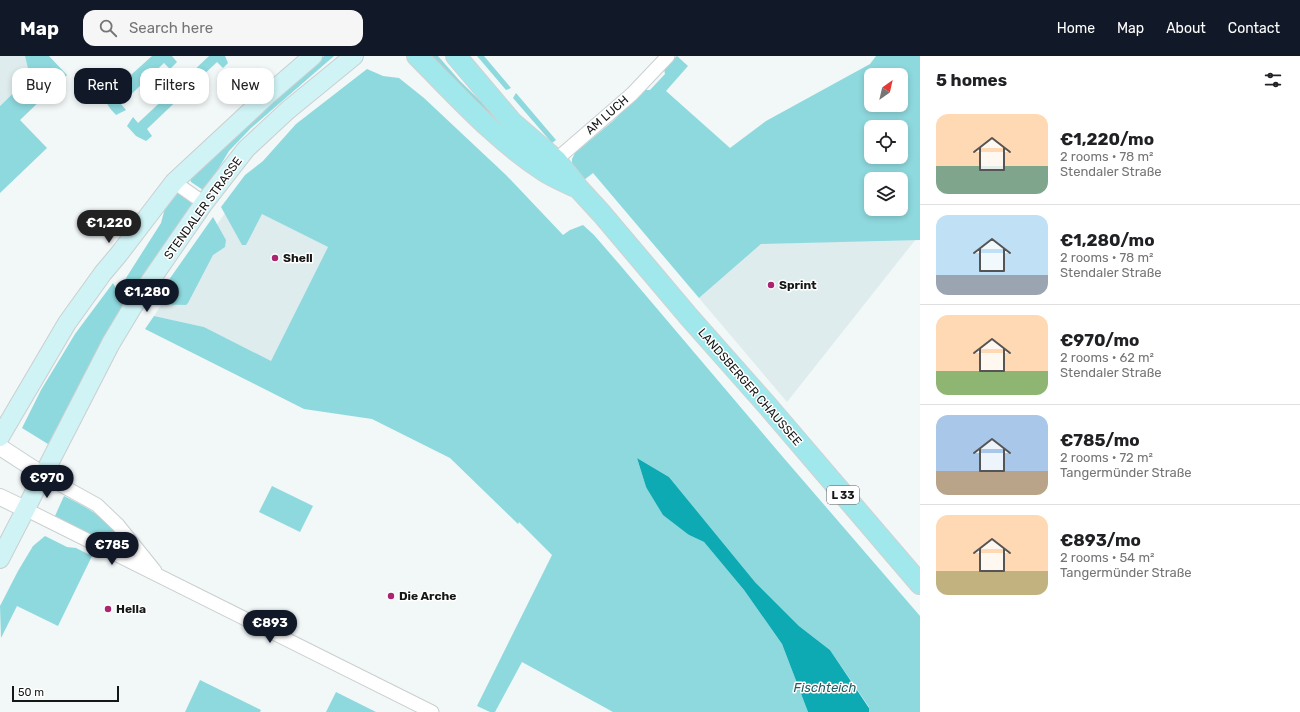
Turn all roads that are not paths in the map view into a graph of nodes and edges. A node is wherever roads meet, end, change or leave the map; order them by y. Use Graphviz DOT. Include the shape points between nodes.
graph roads {
  1 [pos="313,56"];
  2 [pos="354,56"];
  3 [pos="416,56"];
  4 [pos="456,56"];
  5 [pos="668,56"];
  6 [pos="550,165"];
  7 [pos="174,182"];
  8 [pos="204,203"];
  9 [pos="0,437"];
  10 [pos="0,447"];
  11 [pos="43,475"];
  12 [pos="0,497"];
  13 [pos="25,510"];
  14 [pos="0,559"];
  15 [pos="158,575"];
  16 [pos="920,584"];
  17 [pos="432,712"];
  1 -- 7 [label="main road"];
  2 -- 8 [label="main road, STENDALER STRASSE" via="288,110 246,149"];
  3 -- 6 [label="main road, LANDSBERGER CHAUSSEE" via="513,148"];
  4 -- 6 [label="main road, LANDSBERGER CHAUSSEE"];
  5 -- 6 [label="street, AM LUCH" via="632,94"];
  6 -- 16 [label="main road, LANDSBERGER CHAUSSEE / L 33" via="580,190 602,214"];
  7 -- 8 [label="street"];
  7 -- 9 [label="main road" via="67,323"];
  8 -- 11 [label="main road, STENDALER STRASSE" via="110,343"];
  10 -- 11 [label="street"];
  11 -- 13 [label="main road, STENDALER STRASSE"];
  11 -- 15 [label="street" via="97,505 118,525"];
  12 -- 13 [label="street"];
  13 -- 14 [label="main road, STENDALER STRASSE"];
  13 -- 15 [label="street"];
  15 -- 17 [label="street"];
}
